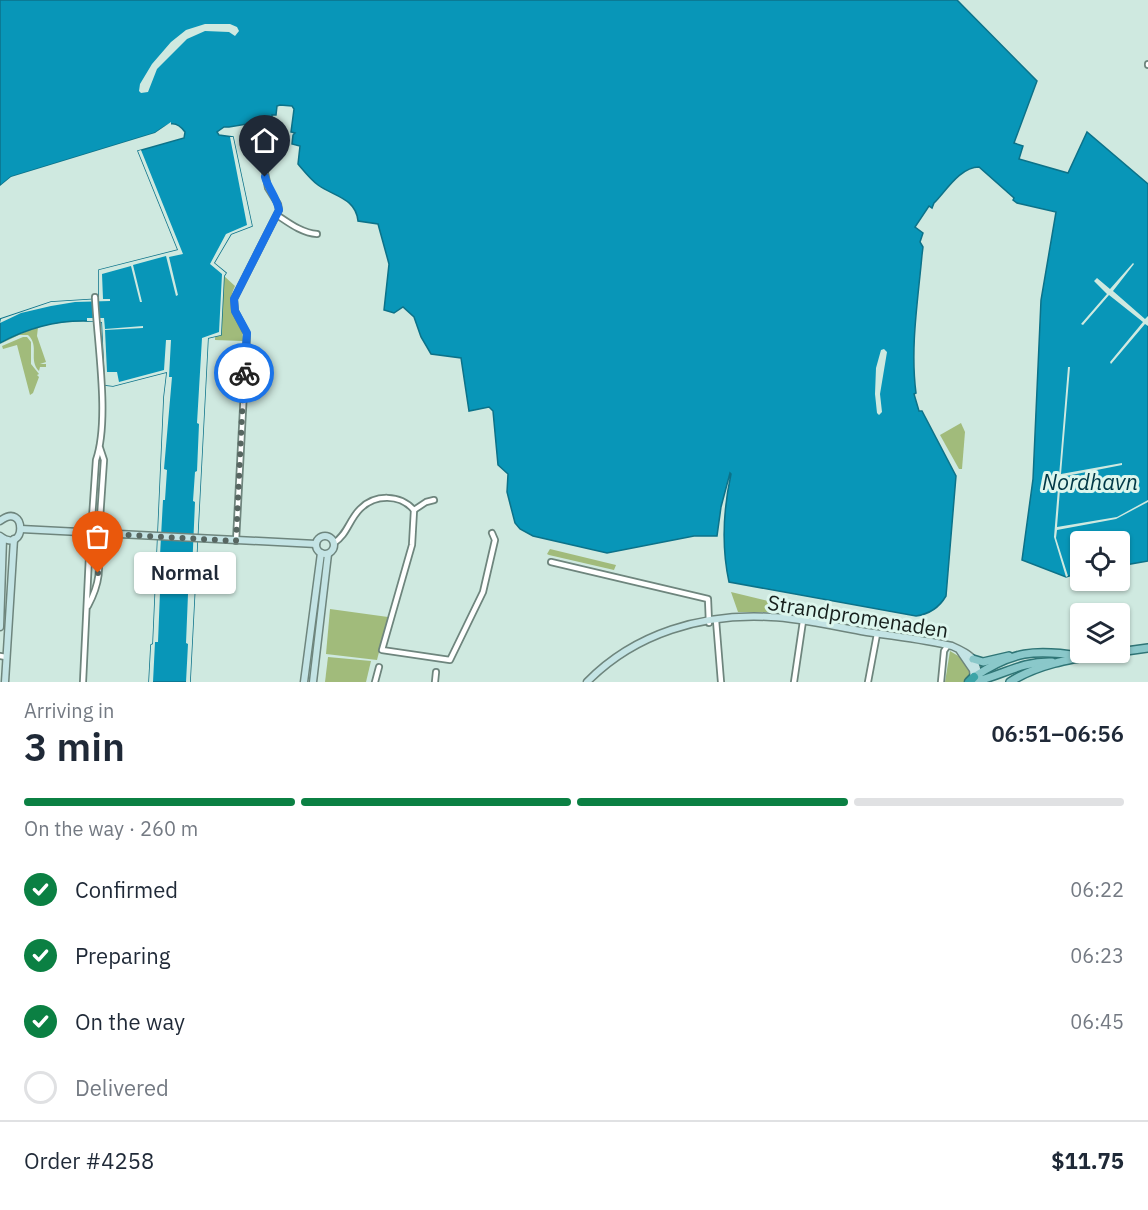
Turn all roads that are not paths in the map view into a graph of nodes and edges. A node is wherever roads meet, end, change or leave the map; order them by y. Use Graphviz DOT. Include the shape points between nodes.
graph roads {
  1 [pos="264,167"];
  2 [pos="277,215"];
  3 [pos="317,234"];
  4 [pos="95,297"];
  5 [pos="434,500"];
  6 [pos="414,510"];
  7 [pos="0,521"];
  8 [pos="21,529"];
  9 [pos="95,533"];
  10 [pos="492,533"];
  11 [pos="2,537"];
  12 [pos="14,539"];
  13 [pos="236,541"];
  14 [pos="334,543"];
  15 [pos="94,544"];
  16 [pos="316,544"];
  17 [pos="321,553"];
  18 [pos="328,554"];
  19 [pos="551,562"];
  20 [pos="1,595"];
  21 [pos="87,608"];
  22 [pos="711,621"];
  23 [pos="802,621"];
  24 [pos="0,627"];
  25 [pos="877,634"];
  26 [pos="948,645"];
  27 [pos="1148,648"];
  28 [pos="960,650"];
  29 [pos="1130,650"];
  30 [pos="1027,653"];
  31 [pos="1014,655"];
  32 [pos="1070,655"];
  33 [pos="3,657"];
  34 [pos="973,659"];
  35 [pos="1070,659"];
  36 [pos="1058,662"];
  37 [pos="1029,663"];
  38 [pos="379,667"];
  39 [pos="436,672"];
  40 [pos="1029,672"];
  41 [pos="1000,673"];
  42 [pos="976,680"];
  43 [pos="5,682"];
  44 [pos="83,682"];
  45 [pos="304,682"];
  46 [pos="313,682"];
  47 [pos="375,682"];
  48 [pos="435,682"];
  49 [pos="588,682"];
  50 [pos="721,682"];
  51 [pos="794,682"];
  52 [pos="868,682"];
  53 [pos="941,682"];
  54 [pos="991,682"];
  55 [pos="1010,682"];
  1 -- 2 [label="street" via="268,188 278,204"];
  2 -- 3 [label="street"];
  2 -- 13 [label="street" via="234,299 235,311 247,333"];
  4 -- 9 [label="street" via="102,412 96,460"];
  5 -- 6 [label="street"];
  6 -- 10 [label="street" via="412,545 382,650 450,660 487,579 495,540"];
  6 -- 14 [label="street" via="403,501 389,498 369,502"];
  7 -- 8 [label="street" via="12,516 20,522"];
  8 -- 9 [label="street"];
  8 -- 12 [label="street"];
  9 -- 13 [label="street"];
  9 -- 15 [label="street"];
  11 -- 12 [label="street"];
  11 -- 20 [label="street"];
  12 -- 33 [label="street"];
  13 -- 16 [label="street"];
  14 -- 16 [label="street" via="329,536 323,536"];
  14 -- 18 [label="street"];
  15 -- 21 [label="street" via="89,556"];
  15 -- 21 [label="street" via="99,557 97,589"];
  16 -- 17 [label="street"];
  17 -- 18 [label="street"];
  17 -- 45 [label="street"];
  18 -- 46 [label="street"];
  19 -- 22 [label="street" via="708,599"];
  20 -- 24 [label="street"];
  21 -- 44 [label="street"];
  22 -- 23 [label="street, Strandpromenaden" via="754,616"];
  22 -- 49 [label="street, Strandpromenaden" via="668,631 629,648"];
  22 -- 50 [label="street"];
  23 -- 25 [label="street, Strandpromenaden"];
  23 -- 51 [label="street"];
  25 -- 26 [label="street, Strandpromenaden"];
  25 -- 52 [label="street"];
  26 -- 28 [label="street, Strandpromenaden"];
  26 -- 53 [label="street"];
  27 -- 29 [label="main road"];
  28 -- 34 [label="street, Strandpromenaden"];
  28 -- 42 [label="street, Strandpromenaden"];
  30 -- 31 [label="main road"];
  30 -- 32 [label="main road"];
  30 -- 37 [label="main road"];
  31 -- 34 [label="main road" via="983,662"];
  31 -- 42 [label="main road" via="991,666"];
  33 -- 43 [label="street"];
  34 -- 42 [label="street, Strandpromenaden"];
  35 -- 36 [label="main road"];
  36 -- 37 [label="main road"];
  36 -- 40 [label="main road"];
  37 -- 40 [label="main road"];
  37 -- 41 [label="main road"];
  38 -- 47 [label="street"];
  39 -- 48 [label="street"];
  40 -- 55 [label="main road"];
  41 -- 42 [label="main road"];
  41 -- 54 [label="main road"];
}
